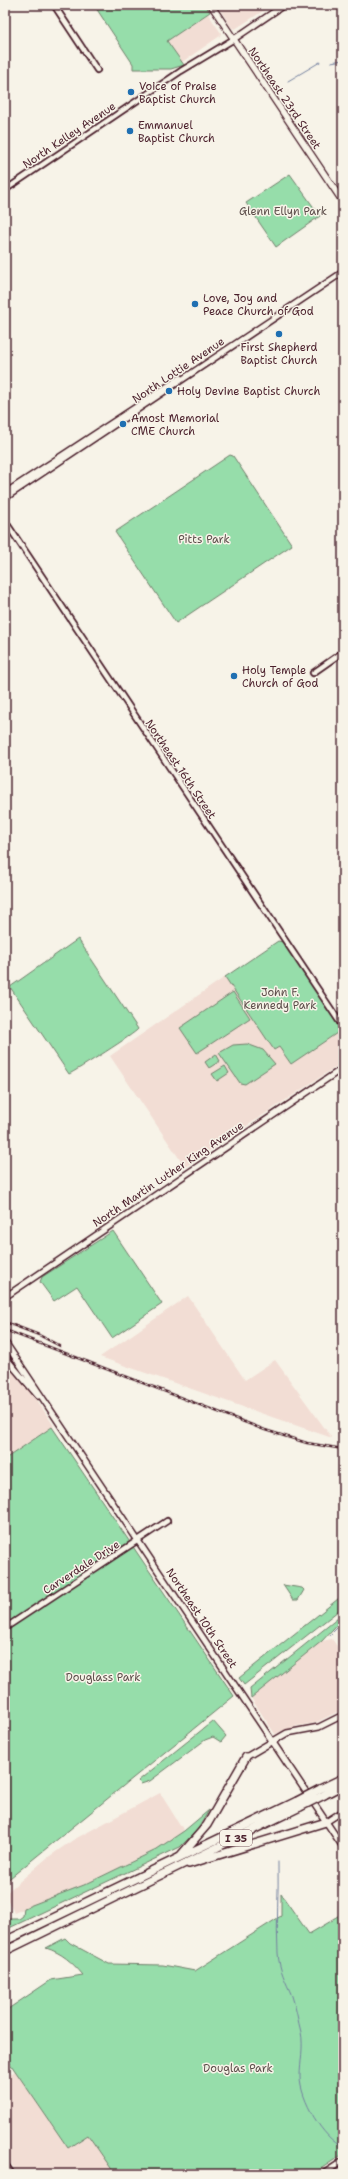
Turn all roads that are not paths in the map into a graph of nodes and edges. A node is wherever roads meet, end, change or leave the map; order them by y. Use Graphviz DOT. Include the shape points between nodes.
graph roads {
  1 [pos="54,5"];
  2 [pos="211,5"];
  3 [pos="284,5"];
  4 [pos="234,39"];
  5 [pos="97,70"];
  6 [pos="5,190"];
  7 [pos="343,202"];
  8 [pos="343,268"];
  9 [pos="343,272"];
  10 [pos="5,493"];
  11 [pos="5,498"];
  12 [pos="5,521"];
  13 [pos="343,652"];
  14 [pos="313,673"];
  15 [pos="343,1027"];
  16 [pos="343,1068"];
  17 [pos="5,1296"];
  18 [pos="5,1342"];
  19 [pos="5,1356"];
  20 [pos="43,1401"];
  21 [pos="167,1521"];
  22 [pos="137,1540"];
  23 [pos="5,1628"];
  24 [pos="343,1715"];
  25 [pos="272,1741"];
  26 [pos="246,1757"];
  27 [pos="343,1778"];
  28 [pos="343,1785"];
  29 [pos="322,1792"];
  30 [pos="298,1804"];
  31 [pos="343,1811"];
  32 [pos="326,1822"];
  33 [pos="343,1847"];
  34 [pos="178,1858"];
  35 [pos="173,1869"];
  36 [pos="5,1940"];
  37 [pos="5,1951"];
  38 [pos="343,2160"];
  39 [pos="5,2164"];
  40 [pos="12,2174"];
  41 [pos="323,2174"];
  1 -- 5 [label="street"];
  2 -- 4 [label="main road, Northeast 23rd Street"];
  3 -- 4 [label="main road, North Kelley Avenue"];
  4 -- 6 [label="street, North Kelley Avenue" via="181,71"];
  4 -- 7 [label="main road, Northeast 23rd Street"];
  8 -- 10 [label="main road, North Lottie Avenue"];
  9 -- 11 [label="main road, North Lottie Avenue"];
  12 -- 15 [label="street, Northeast 16th Street"];
  13 -- 14 [label="street"];
  16 -- 17 [label="main road, North Martin Luther King Avenue"];
  18 -- 20 [label="main road, Northeast 10th Street"];
  19 -- 20 [label="main road, Northeast 10th Street"];
  20 -- 22 [label="main road, Northeast 10th Street"];
  21 -- 22 [label="street, Carverdale Drive"];
  22 -- 23 [label="street, Carverdale Drive"];
  22 -- 25 [label="main road, Northeast 10th Street"];
  24 -- 25 [label="main road" via="319,1727 294,1731"];
  25 -- 26 [label="main road"];
  25 -- 32 [label="main road, Northeast 10th Street"];
  26 -- 34 [label="highway" via="207,1825"];
  27 -- 29 [label="highway, I 35"];
  28 -- 29 [label="highway, I 35"];
  29 -- 30 [label="highway, I 35, bridge"];
  30 -- 34 [label="highway, I 35"];
  30 -- 35 [label="highway, I 35"];
  31 -- 32 [label="main road"];
  32 -- 33 [label="main road, Northeast 10th Street"];
  32 -- 35 [label="highway"];
  34 -- 36 [label="highway, I 35"];
  35 -- 37 [label="highway, I 35"];
  38 -- 41 [label="street"];
  39 -- 40 [label="street"];
}
